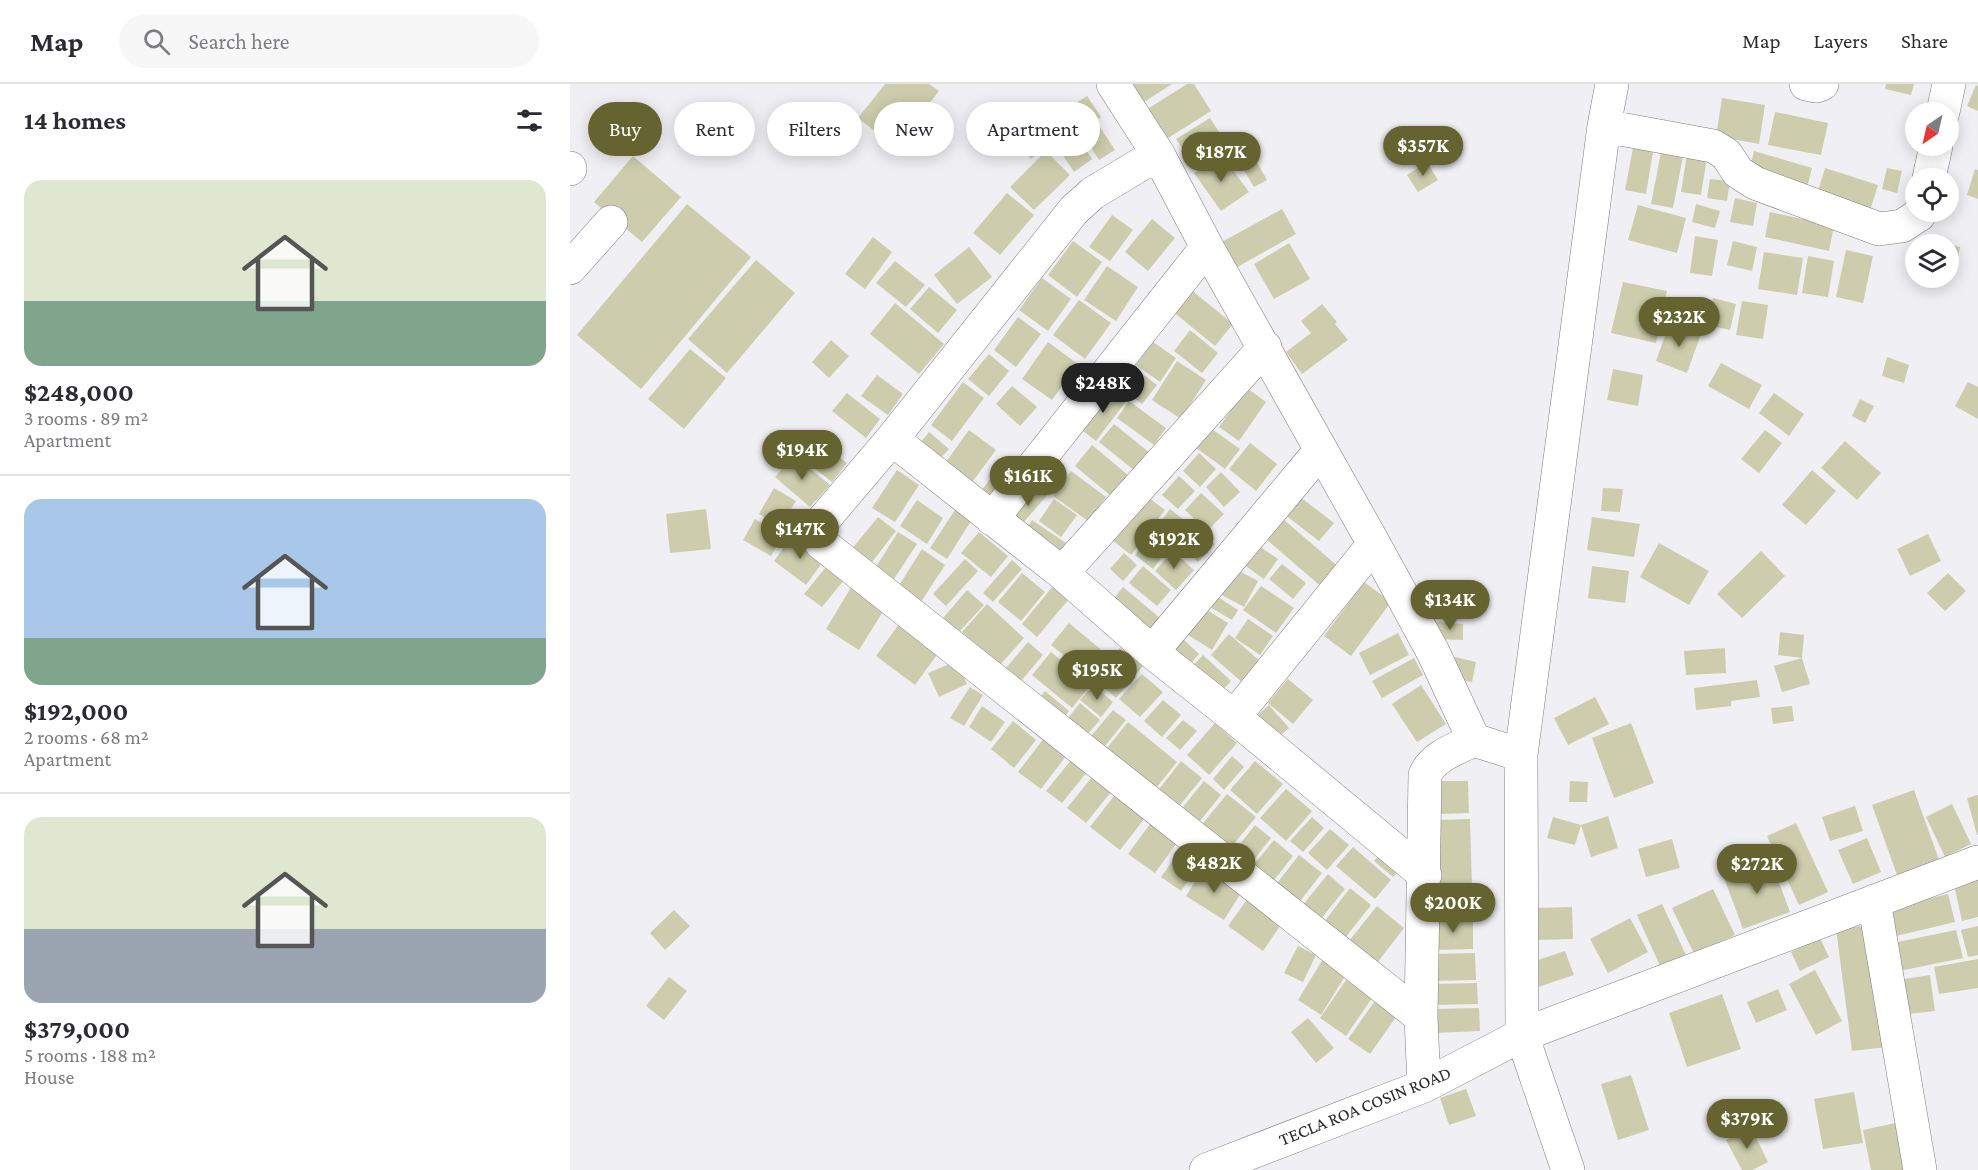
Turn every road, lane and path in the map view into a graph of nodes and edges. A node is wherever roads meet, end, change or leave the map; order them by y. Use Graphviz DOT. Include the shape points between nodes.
graph roads {
  1 [pos="1113,84"];
  2 [pos="1612,84"];
  3 [pos="1806,84"];
  4 [pos="1822,84"];
  5 [pos="1949,84"];
  6 [pos="1945,102"];
  7 [pos="1604,126"];
  8 [pos="1158,154"];
  9 [pos="610,222"];
  10 [pos="1908,222"];
  11 [pos="1208,247"];
  12 [pos="570,268"];
  13 [pos="1265,347"];
  14 [pos="892,439"];
  15 [pos="1321,450"];
  16 [pos="992,519"];
  17 [pos="1374,544"];
  18 [pos="1062,573"];
  19 [pos="1152,652"];
  20 [pos="1234,717"];
  21 [pos="1474,740"];
  22 [pos="1521,755"];
  23 [pos="1978,862"];
  24 [pos="1425,875"];
  25 [pos="1874,901"];
  26 [pos="1421,1017"];
  27 [pos="1522,1035"];
  28 [pos="1424,1086"];
  29 [pos="1206,1170"];
  30 [pos="1568,1170"];
  31 [pos="1920,1170"];
  1 -- 8 [label="street"];
  2 -- 7 [label="street"];
  3 -- 4 [label="street"];
  5 -- 6 [label="street"];
  7 -- 10 [label="street" via="1713,146 1755,183 1879,230"];
  7 -- 22 [label="street"];
  8 -- 11 [label="street"];
  8 -- 14 [label="street" via="1092,193 1074,210"];
  9 -- 12 [label="street"];
  11 -- 13 [label="street"];
  11 -- 16 [label="street"];
  13 -- 15 [label="street"];
  13 -- 18 [label="street"];
  14 -- 16 [label="street"];
  14 -- 26 [label="street" via="819,525 816,535 821,543"];
  15 -- 17 [label="street"];
  15 -- 19 [label="street"];
  16 -- 18 [label="street"];
  17 -- 20 [label="street"];
  17 -- 21 [label="street" via="1433,652"];
  18 -- 19 [label="street"];
  19 -- 20 [label="street"];
  20 -- 24 [label="street"];
  21 -- 22 [label="street"];
  21 -- 24 [label="street" via="1438,758 1425,775"];
  22 -- 27 [label="street"];
  23 -- 25 [label="street, TECLA ROA COSIN ROAD"];
  24 -- 26 [label="street"];
  25 -- 27 [label="street, TECLA ROA COSIN ROAD"];
  25 -- 31 [label="street"];
  26 -- 28 [label="street"];
  27 -- 28 [label="street, TECLA ROA COSIN ROAD"];
  27 -- 30 [label="street"];
  28 -- 29 [label="street, TECLA ROA COSIN ROAD"];
}
